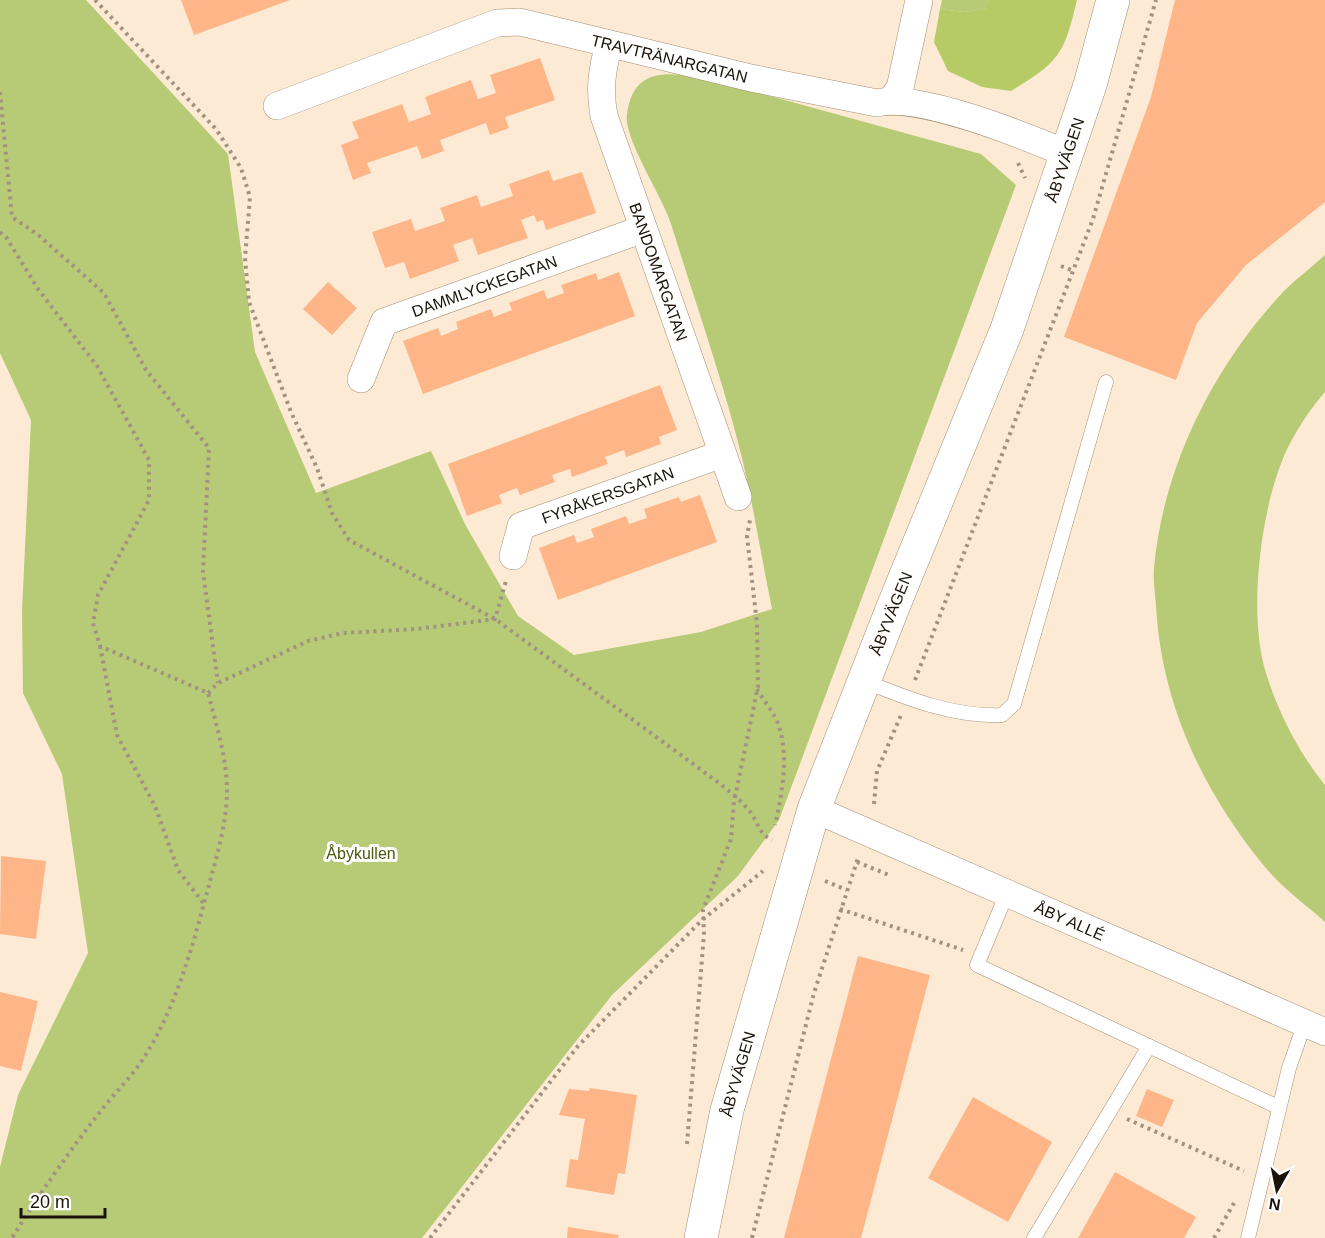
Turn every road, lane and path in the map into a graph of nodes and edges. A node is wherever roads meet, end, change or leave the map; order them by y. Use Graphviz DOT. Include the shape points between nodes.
graph roads {
  1 [pos="95,0"];
  2 [pos="919,0"];
  3 [pos="1113,0"];
  4 [pos="1156,0"];
  5 [pos="609,44"];
  6 [pos="0,92"];
  7 [pos="891,100"];
  8 [pos="277,106"];
  9 [pos="1068,154"];
  10 [pos="643,229"];
  11 [pos="0,232"];
  12 [pos="361,379"];
  13 [pos="1106,382"];
  14 [pos="722,454"];
  15 [pos="738,497"];
  16 [pos="513,556"];
  17 [pos="495,619"];
  18 [pos="100,646"];
  19 [pos="864,681"];
  20 [pos="218,683"];
  21 [pos="208,693"];
  22 [pos="907,698"];
  23 [pos="814,809"];
  24 [pos="868,831"];
  25 [pos="772,840"];
  26 [pos="765,870"];
  27 [pos="1007,893"];
  28 [pos="204,905"];
  29 [pos="840,909"];
  30 [pos="702,920"];
  31 [pos="980,956"];
  32 [pos="1315,1029"];
  33 [pos="1149,1046"];
  34 [pos="1278,1107"];
  35 [pos="1109,1111"];
  36 [pos="693,1153"];
  37 [pos="1261,1178"];
  38 [pos="12,1238"];
  39 [pos="430,1238"];
  40 [pos="701,1238"];
  41 [pos="752,1238"];
  42 [pos="1034,1238"];
  43 [pos="1248,1238"];
  1 -- 17 [label="path" via="216,129 242,168 250,197 245,258 249,302 342,531 349,540 383,560"];
  2 -- 7 [label="street" via="900,88"];
  3 -- 9 [label="street, ÅBYVÄGEN"];
  4 -- 22 [label="path" via="1093,219"];
  5 -- 7 [label="street, TRAVTRÄNARGATAN" via="854,99 877,103"];
  5 -- 8 [label="street, TRAVTRÄNARGATAN" via="520,22 497,23"];
  5 -- 10 [label="street, BANDOMARGATAN" via="601,73 604,116"];
  6 -- 20 [label="path" via="12,217 104,293 146,370 209,448 203,572"];
  7 -- 9 [label="street, TRAVTRÄNARGATAN" via="954,113"];
  9 -- 19 [label="street, ÅBYVÄGEN" via="1007,329"];
  10 -- 12 [label="street, DAMMLYCKEGATAN" via="384,322"];
  10 -- 14 [label="street, BANDOMARGATAN"];
  11 -- 18 [label="path" via="97,366 149,460 149,500 98,595 93,623"];
  13 -- 22 [label="lane" via="1014,704 1002,715 984,716"];
  14 -- 15 [label="street, BANDOMARGATAN"];
  14 -- 16 [label="street, FYRÅKERSGATAN" via="521,526"];
  16 -- 17 [label="path"];
  17 -- 20 [label="path" via="343,633 308,641"];
  17 -- 25 [label="path" via="716,780 752,814 763,834"];
  18 -- 21 [label="path"];
  18 -- 28 [label="path" via="117,735 155,806 178,870"];
  19 -- 22 [label="lane"];
  19 -- 23 [label="street, ÅBYVÄGEN"];
  20 -- 21 [label="path"];
  21 -- 28 [label="path" via="227,791 220,845"];
  22 -- 24 [label="path" via="877,771"];
  23 -- 24 [label="street, ÅBY ALLÉ"];
  23 -- 40 [label="street, ÅBYVÄGEN" via="727,1110"];
  24 -- 27 [label="street, ÅBY ALLÉ"];
  24 -- 29 [label="path"];
  26 -- 30 [label="path"];
  27 -- 31 [label="lane"];
  27 -- 32 [label="street, ÅBY ALLÉ"];
  28 -- 38 [label="path" via="191,952 149,1049 50,1180"];
  29 -- 31 [label="path"];
  29 -- 41 [label="path" via="795,1059"];
  30 -- 36 [label="path" via="686,1144"];
  30 -- 39 [label="path" via="578,1046"];
  31 -- 33 [label="lane" via="977,965"];
  32 -- 34 [label="lane" via="1288,1068"];
  33 -- 34 [label="lane"];
  33 -- 35 [label="lane"];
  34 -- 37 [label="lane"];
  35 -- 37 [label="path"];
  35 -- 42 [label="lane"];
  37 -- 43 [label="lane"];
}
